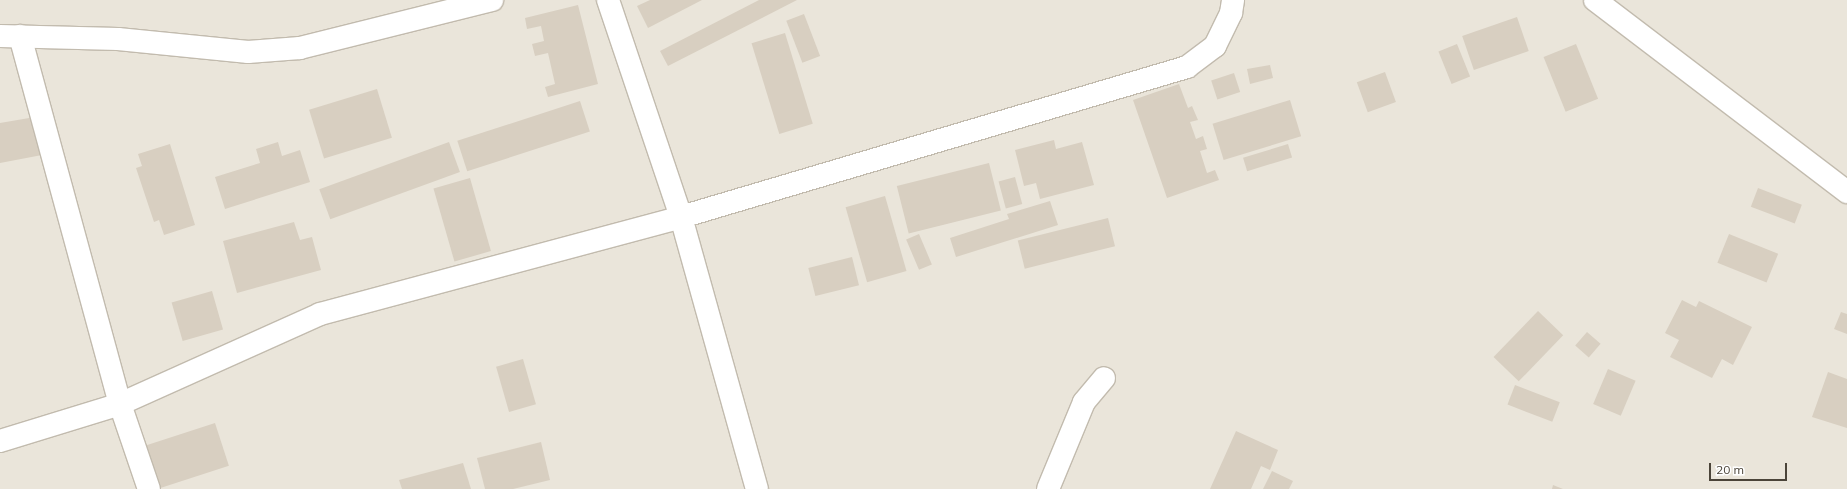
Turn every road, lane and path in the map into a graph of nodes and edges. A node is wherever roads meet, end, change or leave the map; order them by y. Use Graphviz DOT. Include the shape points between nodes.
graph roads {
  1 [pos="492,0"];
  2 [pos="608,0"];
  3 [pos="1233,0"];
  4 [pos="1595,0"];
  5 [pos="10,36"];
  6 [pos="1847,192"];
  7 [pos="681,217"];
  8 [pos="1104,378"];
  9 [pos="120,404"];
  10 [pos="0,441"];
  11 [pos="149,489"];
  12 [pos="757,489"];
  13 [pos="1048,489"];
  1 -- 5 [label="street" via="300,48 248,52 118,39"];
  2 -- 7 [label="street"];
  3 -- 7 [label="street" via="1231,13 1215,46 1187,67"];
  4 -- 6 [label="street"];
  5 -- 9 [label="street"];
  7 -- 9 [label="street" via="320,314"];
  7 -- 12 [label="street"];
  8 -- 13 [label="street" via="1084,402"];
  9 -- 10 [label="street"];
  9 -- 11 [label="street"];
}
